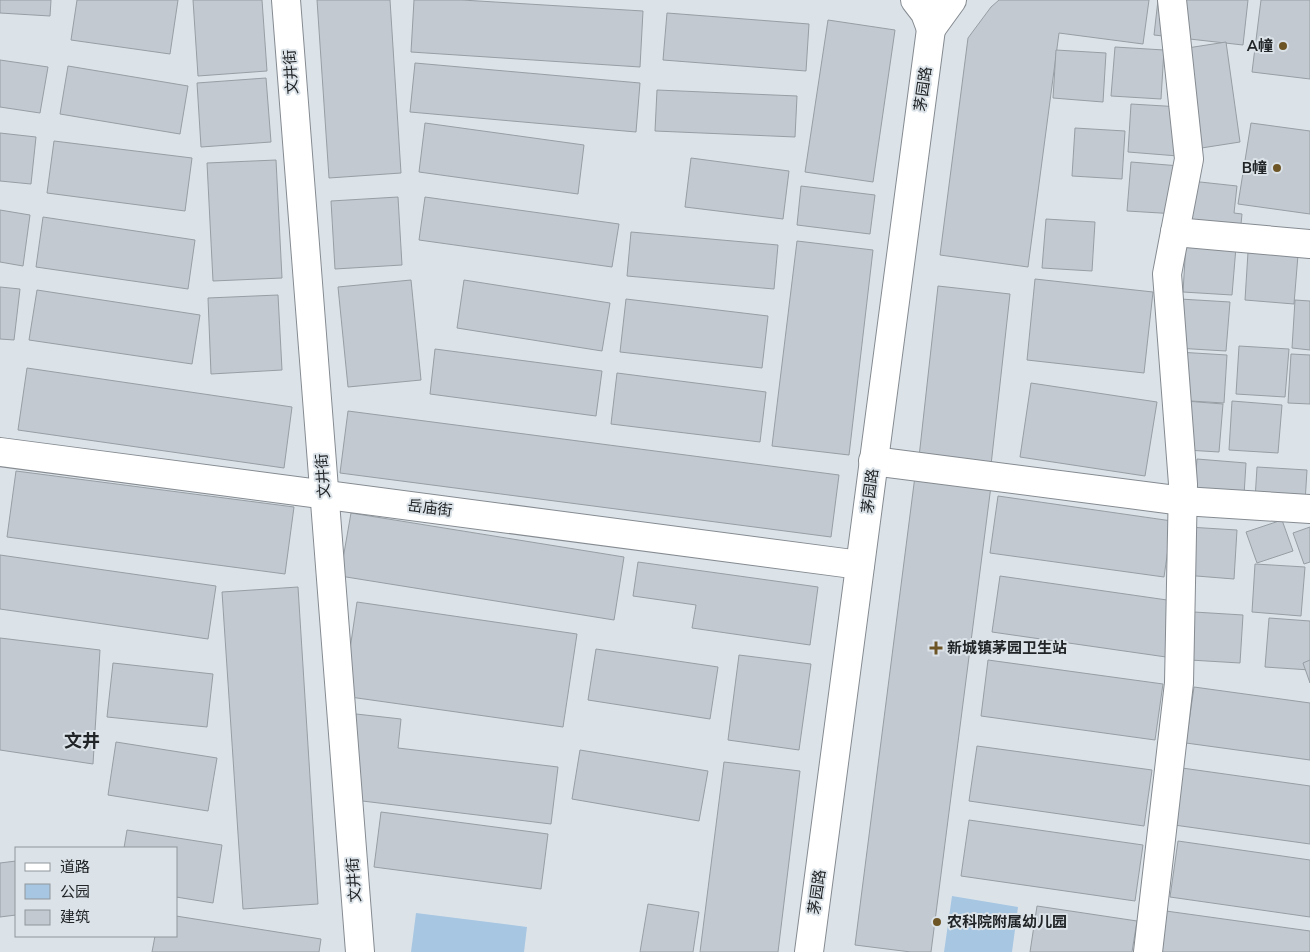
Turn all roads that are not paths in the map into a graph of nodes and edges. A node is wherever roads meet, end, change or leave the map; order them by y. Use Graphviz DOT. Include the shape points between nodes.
graph roads {
  1 [pos="286,0"];
  2 [pos="915,0"];
  3 [pos="932,0"];
  4 [pos="943,0"];
  5 [pos="952,0"];
  6 [pos="1172,0"];
  7 [pos="931,29"];
  8 [pos="1175,232"];
  9 [pos="1310,244"];
  10 [pos="0,452"];
  11 [pos="874,461"];
  12 [pos="324,494"];
  13 [pos="1183,501"];
  14 [pos="1310,509"];
  15 [pos="860,565"];
  16 [pos="360,952"];
  17 [pos="809,952"];
  18 [pos="1148,952"];
  1 -- 12 [label="main road, 文井街"];
  2 -- 7 [label="main road"];
  3 -- 7 [label="main road"];
  4 -- 7 [label="main road"];
  5 -- 7 [label="main road"];
  6 -- 8 [label="main road" via="1189,159"];
  7 -- 11 [label="main road, 茅园路"];
  8 -- 9 [label="main road"];
  8 -- 13 [label="main road" via="1166,274"];
  10 -- 12 [label="main road, 岳庙街"];
  11 -- 13 [label="main road"];
  11 -- 15 [label="main road, 茅园路"];
  12 -- 15 [label="main road, 岳庙街"];
  12 -- 16 [label="main road, 文井街"];
  13 -- 14 [label="main road"];
  13 -- 18 [label="main road" via="1179,683"];
  15 -- 17 [label="main road, 茅园路"];
}
